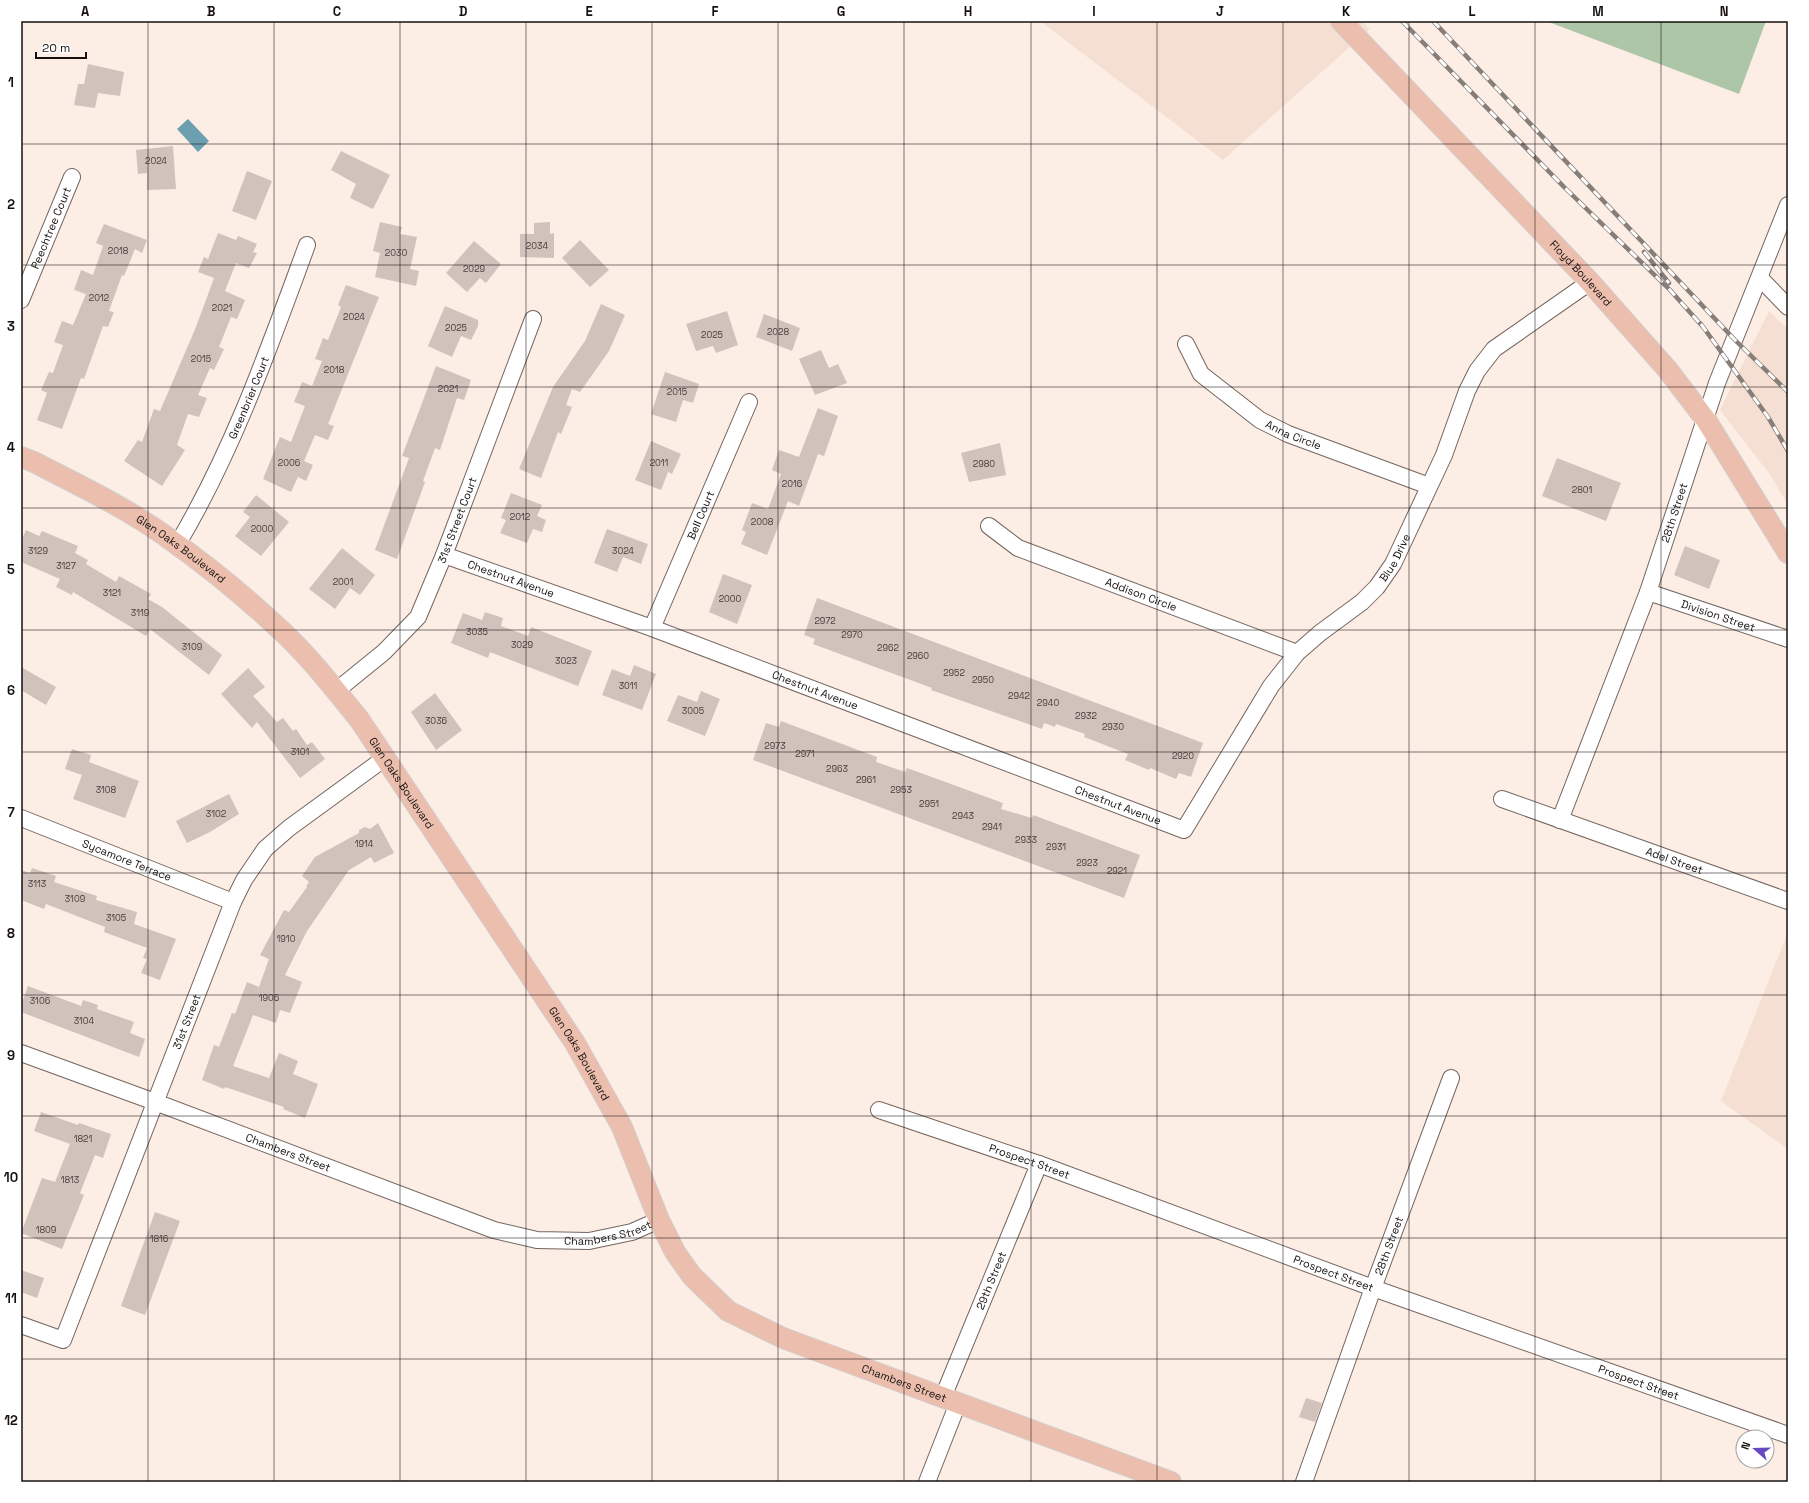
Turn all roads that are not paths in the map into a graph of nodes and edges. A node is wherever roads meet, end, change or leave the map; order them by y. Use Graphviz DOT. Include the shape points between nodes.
graph roads {
  1 [pos="1341,21"];
  2 [pos="72,177"];
  3 [pos="1788,206"];
  4 [pos="307,245"];
  5 [pos="1760,278"];
  6 [pos="1590,282"];
  7 [pos="21,300"];
  8 [pos="1788,307"];
  9 [pos="533,319"];
  10 [pos="1186,344"];
  11 [pos="749,402"];
  12 [pos="1706,420"];
  13 [pos="21,457"];
  14 [pos="1429,486"];
  15 [pos="989,526"];
  16 [pos="177,544"];
  17 [pos="1788,553"];
  18 [pos="444,555"];
  19 [pos="1648,592"];
  20 [pos="652,628"];
  21 [pos="1788,640"];
  22 [pos="1298,654"];
  23 [pos="336,691"];
  24 [pos="385,758"];
  25 [pos="1502,799"];
  26 [pos="21,818"];
  27 [pos="1560,820"];
  28 [pos="1184,830"];
  29 [pos="1788,901"];
  30 [pos="233,902"];
  31 [pos="21,1053"];
  32 [pos="1451,1078"];
  33 [pos="155,1102"];
  34 [pos="879,1110"];
  35 [pos="1039,1164"];
  36 [pos="658,1220"];
  37 [pos="1374,1288"];
  38 [pos="21,1325"];
  39 [pos="950,1400"];
  40 [pos="1788,1435"];
  41 [pos="927,1482"];
  42 [pos="1171,1482"];
  43 [pos="1304,1482"];
  1 -- 6 [label="main road, Floyd Boulevard"];
  2 -- 7 [label="street, Peechtree Court"];
  3 -- 5 [label="street, 28th Street"];
  4 -- 16 [label="street, Greenbrier Court" via="233,439"];
  5 -- 8 [label="street"];
  5 -- 12 [label="street, 28th Street" via="1717,383"];
  6 -- 12 [label="main road, Floyd Boulevard" via="1667,369"];
  6 -- 14 [label="street, Blue Drive" via="1494,349 1477,371 1467,391 1444,455"];
  9 -- 18 [label="street, 31st Street Court"];
  10 -- 14 [label="street, Anna Circle" via="1201,374 1260,420 1288,434"];
  11 -- 20 [label="street, Bell Court"];
  12 -- 17 [label="main road, Floyd Boulevard"];
  12 -- 19 [label="street, 28th Street"];
  13 -- 16 [label="main road, Glen Oaks Boulevard" via="122,509"];
  14 -- 22 [label="street, Blue Drive" via="1393,564 1377,587"];
  15 -- 22 [label="street, Addison Circle" via="1018,548"];
  16 -- 23 [label="main road, Glen Oaks Boulevard" via="275,625"];
  18 -- 20 [label="street, Chestnut Avenue"];
  18 -- 23 [label="street, 31st Street Court" via="418,616 384,652"];
  19 -- 21 [label="street, Division Street"];
  19 -- 27 [label="street, 28th Street"];
  20 -- 28 [label="street, Chestnut Avenue"];
  22 -- 28 [label="street, Blue Drive" via="1271,686"];
  23 -- 24 [label="main road, Glen Oaks Boulevard" via="359,719"];
  24 -- 30 [label="street, 31st Street" via="264,849"];
  24 -- 36 [label="main road, Glen Oaks Boulevard" via="575,1043 622,1127"];
  25 -- 27 [label="street, Adel Street"];
  26 -- 30 [label="street, Sycamore Terrace"];
  27 -- 29 [label="street, Adel Street"];
  30 -- 33 [label="street, 31st Street"];
  31 -- 33 [label="street, Chambers Street"];
  32 -- 37 [label="street, 28th Street"];
  33 -- 36 [label="street, Chambers Street" via="494,1230 537,1240 589,1241 632,1232"];
  33 -- 38 [label="street, 31st Street" via="63,1340"];
  34 -- 35 [label="street, Prospect Street"];
  35 -- 37 [label="street, Prospect Street"];
  35 -- 39 [label="street, 29th Street"];
  36 -- 39 [label="main road, Chambers Street" via="675,1252 692,1276 728,1311 783,1338"];
  37 -- 40 [label="street, Prospect Street"];
  37 -- 43 [label="street, 28th Street"];
  39 -- 41 [label="street, 29th Street"];
  39 -- 42 [label="main road, Chambers Street"];
}
